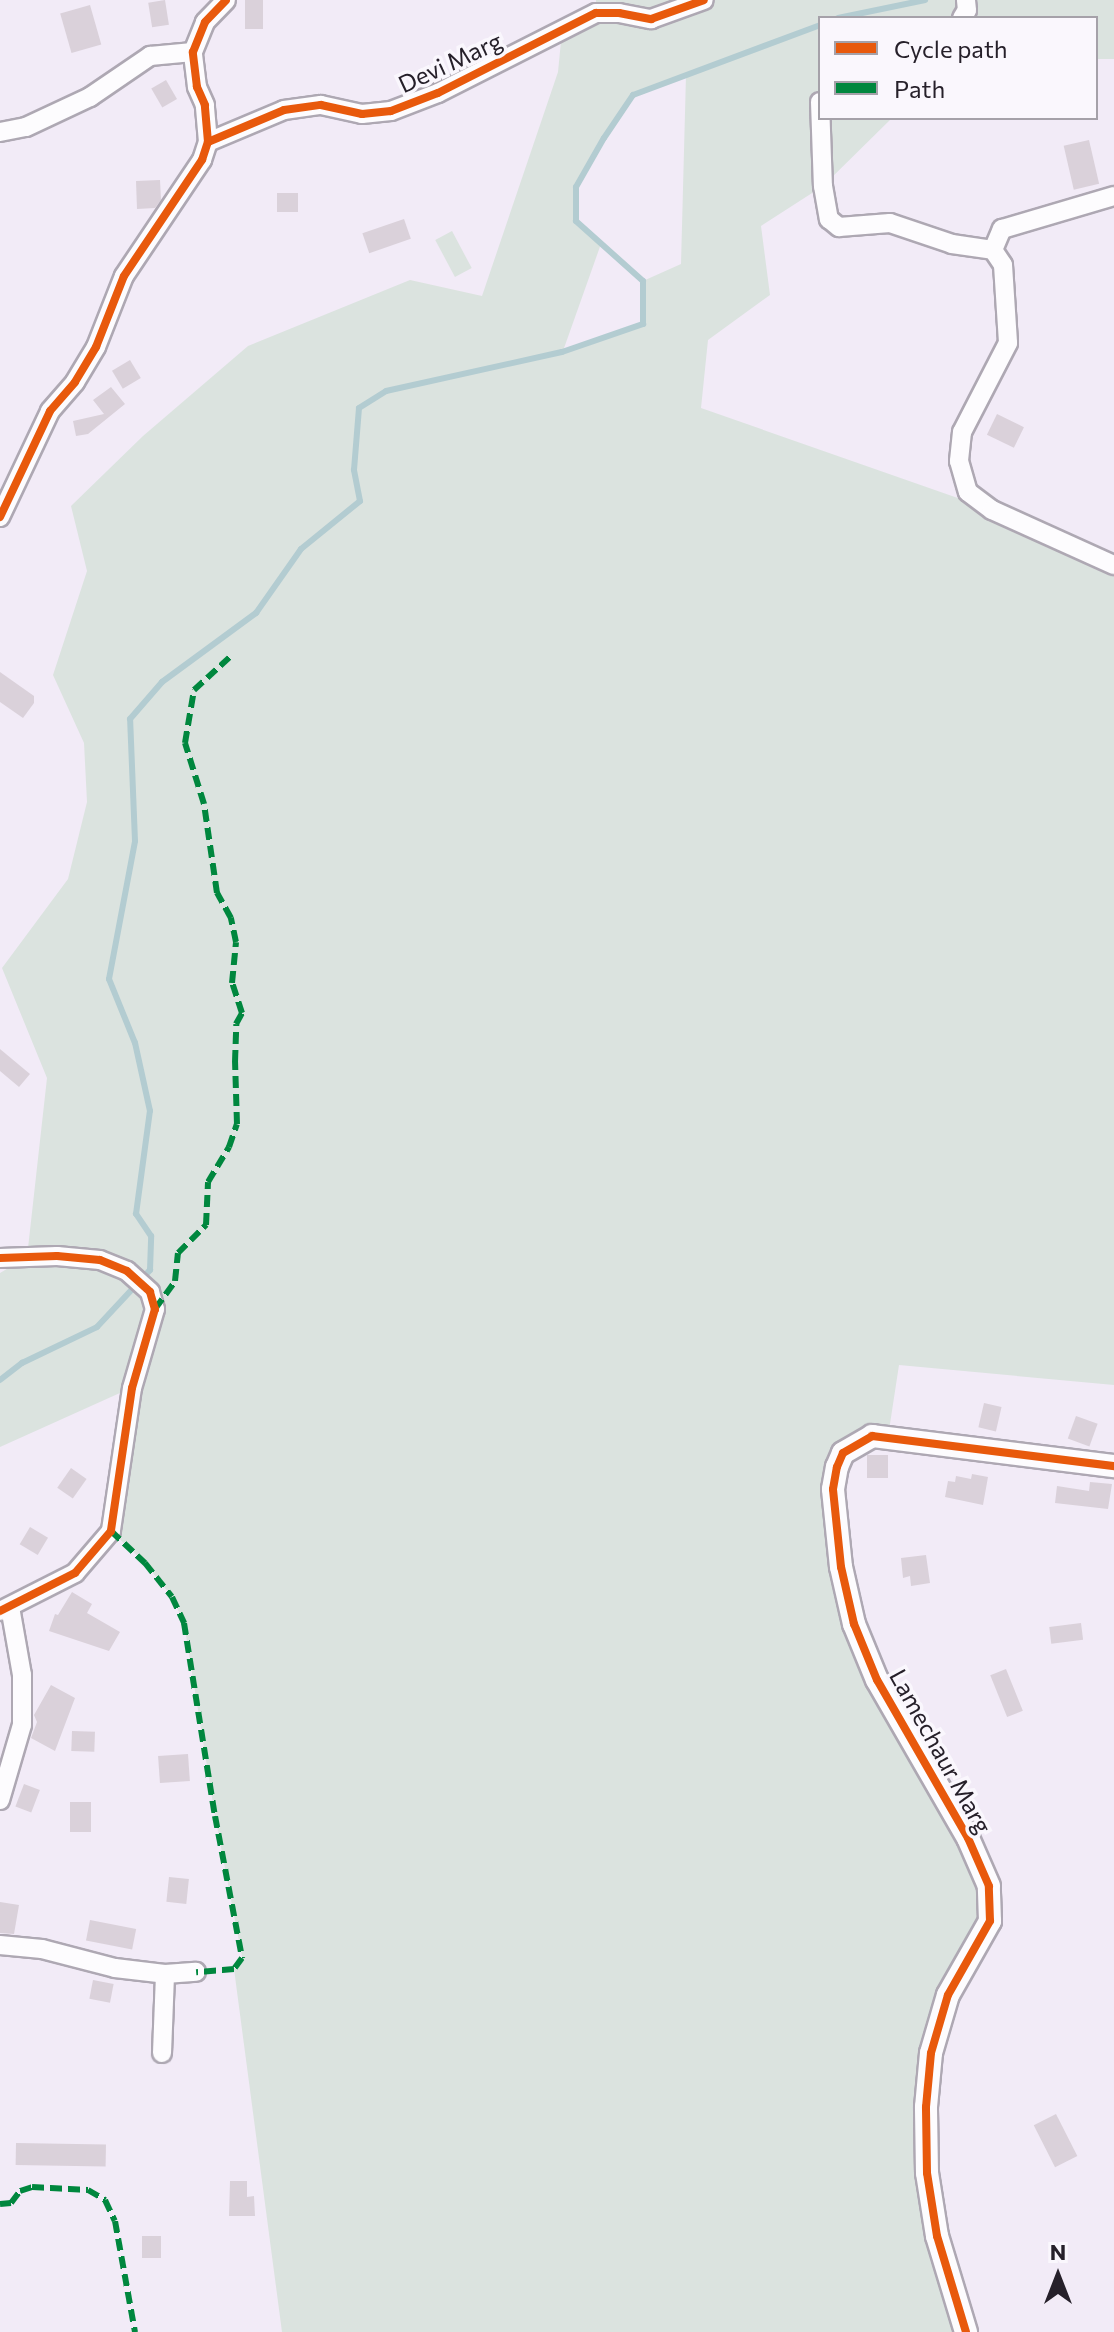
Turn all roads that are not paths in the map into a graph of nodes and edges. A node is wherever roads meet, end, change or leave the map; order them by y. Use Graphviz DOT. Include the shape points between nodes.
graph roads {
  1 [pos="226,0"];
  2 [pos="704,0"];
  3 [pos="193,52"];
  4 [pos="821,120"];
  5 [pos="0,132"];
  6 [pos="208,142"];
  7 [pos="1114,196"];
  8 [pos="993,250"];
  9 [pos="0,517"];
  10 [pos="1114,565"];
  11 [pos="0,1258"];
  12 [pos="1114,1466"];
  13 [pos="5,1609"];
  14 [pos="0,1800"];
  15 [pos="0,1945"];
  16 [pos="196,1972"];
  17 [pos="165,1974"];
  18 [pos="162,2053"];
  19 [pos="966,2332"];
  1 -- 3 [label="street" via="205,22"];
  2 -- 6 [label="street, Devi Marg" via="651,19 596,13 438,93 391,111 362,114 321,105 284,110"];
  3 -- 5 [label="street" via="150,56 90,97 26,127"];
  3 -- 6 [label="street"];
  4 -- 8 [label="street" via="823,186 829,219 839,227 890,223 952,244"];
  6 -- 9 [label="street" via="185,188 124,276 96,347 50,411"];
  7 -- 8 [label="street" via="1002,229"];
  8 -- 10 [label="street" via="1003,265 1008,343 962,432 959,461 968,492 992,510"];
  11 -- 13 [label="street" via="100,1260 127,1271 150,1292 155,1309 132,1388 111,1531 75,1573"];
  12 -- 19 [label="street, Lamechaur Marg" via="872,1436 843,1453 833,1489 841,1567 854,1624 877,1680 968,1838 989,1886 990,1921 948,1995 931,2053 926,2107 927,2173 937,2236"];
  13 -- 14 [label="street" via="22,1675 22,1725"];
  15 -- 17 [label="street"];
  16 -- 17 [label="street"];
  17 -- 18 [label="street"];
}
